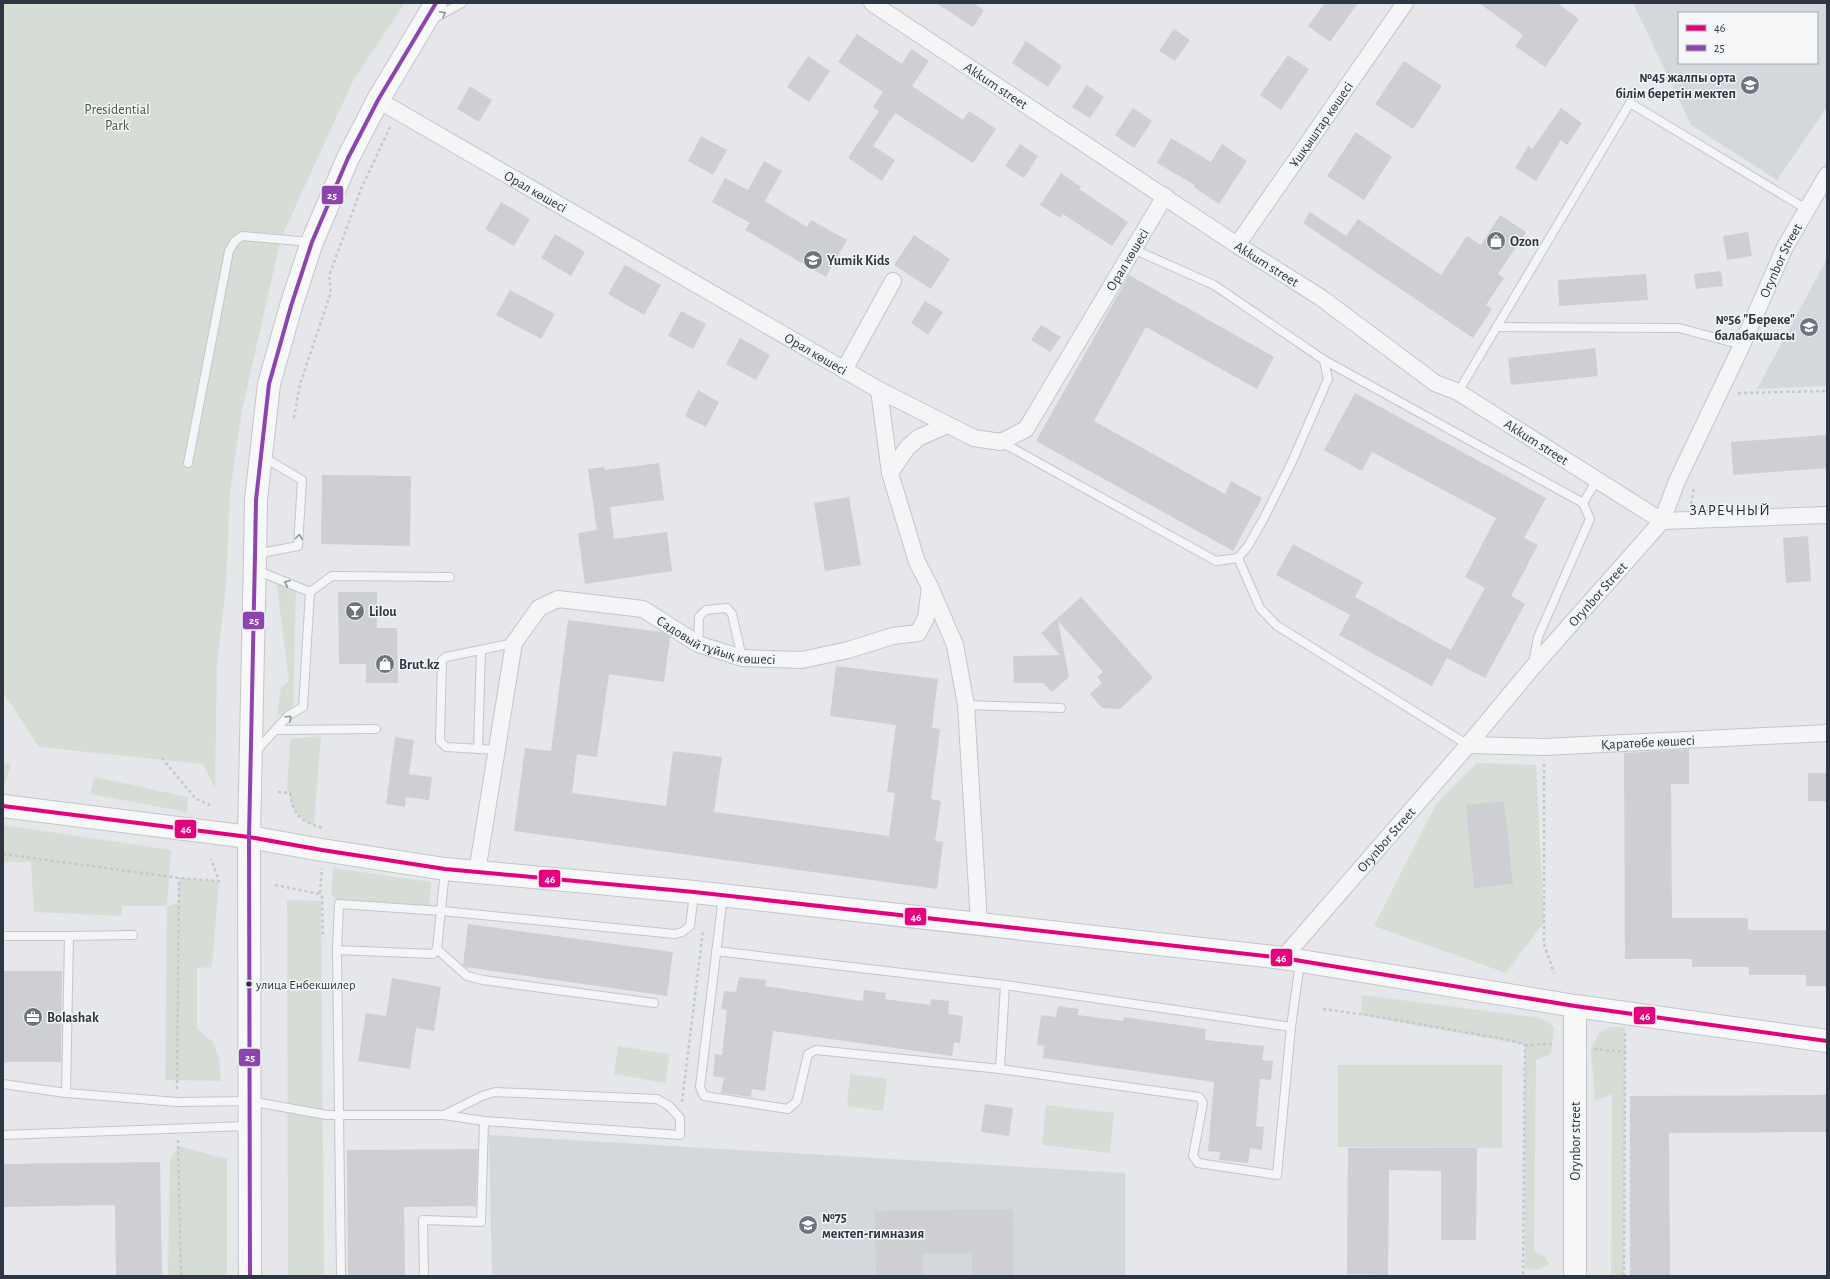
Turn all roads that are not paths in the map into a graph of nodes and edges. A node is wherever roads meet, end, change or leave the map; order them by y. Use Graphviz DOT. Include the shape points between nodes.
graph roads {
  1 [pos="436,3"];
  2 [pos="462,3"];
  3 [pos="872,3"];
  4 [pos="1405,3"];
  5 [pos="423,24"];
  6 [pos="378,100"];
  7 [pos="1827,175"];
  8 [pos="1165,196"];
  9 [pos="1808,210"];
  10 [pos="312,242"];
  11 [pos="1237,245"];
  12 [pos="1133,249"];
  13 [pos="892,281"];
  14 [pos="1497,328"];
  15 [pos="1742,345"];
  16 [pos="1324,360"];
  17 [pos="844,370"];
  18 [pos="879,390"];
  19 [pos="1458,392"];
  20 [pos="947,425"];
  21 [pos="1001,442"];
  22 [pos="261,456"];
  23 [pos="188,464"];
  24 [pos="890,473"];
  25 [pos="1597,480"];
  26 [pos="1583,503"];
  27 [pos="1827,515"];
  28 [pos="1662,521"];
  29 [pos="1238,558"];
  30 [pos="255,562"];
  31 [pos="450,577"];
  32 [pos="930,587"];
  33 [pos="310,592"];
  34 [pos="514,643"];
  35 [pos="698,644"];
  36 [pos="481,650"];
  37 [pos="742,658"];
  38 [pos="1532,668"];
  39 [pos="966,705"];
  40 [pos="1061,708"];
  41 [pos="376,729"];
  42 [pos="277,730"];
  43 [pos="1827,733"];
  44 [pos="1468,745"];
  45 [pos="478,749"];
  46 [pos="496,750"];
  47 [pos="251,755"];
  48 [pos="3,806"];
  49 [pos="250,837"];
  50 [pos="445,869"];
  51 [pos="477,872"];
  52 [pos="694,892"];
  53 [pos="723,896"];
  54 [pos="442,911"];
  55 [pos="979,923"];
  56 [pos="133,935"];
  57 [pos="3,936"];
  58 [pos="69,936"];
  59 [pos="437,949"];
  60 [pos="337,950"];
  61 [pos="716,951"];
  62 [pos="1291,960"];
  63 [pos="1005,985"];
  64 [pos="654,1003"];
  65 [pos="1576,1006"];
  66 [pos="1291,1027"];
  67 [pos="1827,1041"];
  68 [pos="1000,1069"];
  69 [pos="3,1084"];
  70 [pos="66,1093"];
  71 [pos="249,1101"];
  72 [pos="444,1115"];
  73 [pos="338,1116"];
  74 [pos="484,1121"];
  75 [pos="249,1126"];
  76 [pos="3,1135"];
  77 [pos="250,1276"];
  78 [pos="340,1276"];
  79 [pos="424,1276"];
  80 [pos="1575,1276"];
  1 -- 5 [label="street"];
  5 -- 2 [label="lane, one-way"];
  3 -- 8 [label="street, Akkum street"];
  4 -- 11 [label="street, Ұшқыштар көшесі"];
  5 -- 6 [label="street"];
  6 -- 10 [label="street" via="348,158"];
  6 -- 17 [label="street, Орал көшесі"];
  7 -- 9 [label="street, Orynbor Street"];
  8 -- 11 [label="street, Akkum street"];
  8 -- 12 [label="street, Орал көшесі"];
  9 -- 14 [label="lane" via="1630,103"];
  9 -- 15 [label="street, Orynbor Street" via="1786,247"];
  10 -- 22 [label="street" via="269,384"];
  10 -- 23 [label="lane" via="242,236 234,241 229,251"];
  11 -- 19 [label="street, Akkum street" via="1320,298 1435,383"];
  12 -- 16 [label="lane" via="1214,285"];
  12 -- 21 [label="street, Орал көшесі" via="1026,429"];
  13 -- 17 [label="street"];
  14 -- 15 [label="lane" via="1679,328"];
  14 -- 19 [label="lane"];
  15 -- 28 [label="street, Orynbor Street" via="1677,481"];
  16 -- 26 [label="lane"];
  16 -- 29 [label="lane" via="1328,379 1264,518"];
  17 -- 18 [label="street, Орал көшесі"];
  18 -- 20 [label="street, Орал көшесі"];
  18 -- 24 [label="street"];
  19 -- 25 [label="street, Akkum street"];
  20 -- 21 [label="street, Орал көшесі" via="974,438"];
  20 -- 24 [label="street" via="918,438 907,448"];
  21 -- 29 [label="lane" via="1216,561"];
  22 -- 30 [label="street" via="256,500"];
  30 -- 22 [label="lane, one-way" via="298,546 302,480"];
  24 -- 32 [label="street" via="917,562"];
  25 -- 26 [label="lane"];
  25 -- 28 [label="street, Akkum street"];
  26 -- 38 [label="lane" via="1590,519 1538,637"];
  27 -- 28 [label="street"];
  28 -- 38 [label="street, Orynbor Street"];
  29 -- 44 [label="lane" via="1260,608 1276,625"];
  33 -- 30 [label="lane, one-way"];
  30 -- 47 [label="street"];
  31 -- 33 [label="lane" via="332,576"];
  32 -- 37 [label="street, Садовый тұйық көшесі" via="926,618 918,633 893,636 848,650 802,660"];
  32 -- 39 [label="street" via="955,645"];
  42 -- 33 [label="lane, one-way" via="289,715 303,707"];
  34 -- 35 [label="street, Садовый тұйық көшесі" via="539,608 558,600 644,609"];
  34 -- 36 [label="lane"];
  34 -- 46 [label="street, Садовый тұйық көшесі"];
  35 -- 37 [label="street, Садовый тұйық көшесі"];
  35 -- 37 [label="lane" via="699,617 706,610 727,608 732,614"];
  36 -- 45 [label="lane"];
  36 -- 45 [label="lane" via="442,660 440,741 446,747"];
  38 -- 44 [label="street, Orynbor Street"];
  39 -- 40 [label="lane"];
  39 -- 55 [label="street"];
  41 -- 42 [label="lane"];
  42 -- 47 [label="lane"];
  43 -- 44 [label="street, Қаратөбе көшесі" via="1544,747"];
  44 -- 62 [label="street, Orynbor Street"];
  45 -- 46 [label="lane"];
  46 -- 51 [label="street, Садовый тұйық көшесі"];
  47 -- 49 [label="street"];
  48 -- 49 [label="street"];
  49 -- 50 [label="street"];
  49 -- 71 [label="street"];
  50 -- 51 [label="street"];
  50 -- 54 [label="lane"];
  51 -- 52 [label="street"];
  52 -- 53 [label="street"];
  52 -- 54 [label="lane" via="690,926 675,934"];
  53 -- 55 [label="street"];
  53 -- 61 [label="lane"];
  54 -- 59 [label="lane"];
  54 -- 60 [label="lane" via="339,904"];
  55 -- 62 [label="street"];
  56 -- 58 [label="lane"];
  57 -- 58 [label="lane"];
  58 -- 70 [label="lane"];
  59 -- 60 [label="lane" via="432,954"];
  59 -- 64 [label="lane" via="467,976 483,980"];
  60 -- 73 [label="lane"];
  61 -- 63 [label="lane"];
  61 -- 68 [label="lane" via="700,1087 704,1096 788,1109 797,1102 808,1054 816,1050"];
  62 -- 65 [label="street"];
  62 -- 66 [label="lane"];
  63 -- 66 [label="lane"];
  63 -- 68 [label="lane"];
  65 -- 67 [label="street"];
  65 -- 80 [label="street, Orynbor street"];
  66 -- 68 [label="lane" via="1277,1175 1198,1163 1193,1156 1203,1103 1199,1097"];
  69 -- 70 [label="lane"];
  70 -- 71 [label="lane" via="177,1102"];
  71 -- 73 [label="lane"];
  71 -- 75 [label="street"];
  72 -- 73 [label="lane"];
  72 -- 74 [label="lane"];
  72 -- 74 [label="lane" via="495,1092 657,1099 669,1106 680,1118 680,1135"];
  73 -- 78 [label="lane"];
  74 -- 79 [label="lane" via="481,1222 423,1220"];
  75 -- 76 [label="lane"];
  75 -- 77 [label="street"];
}
